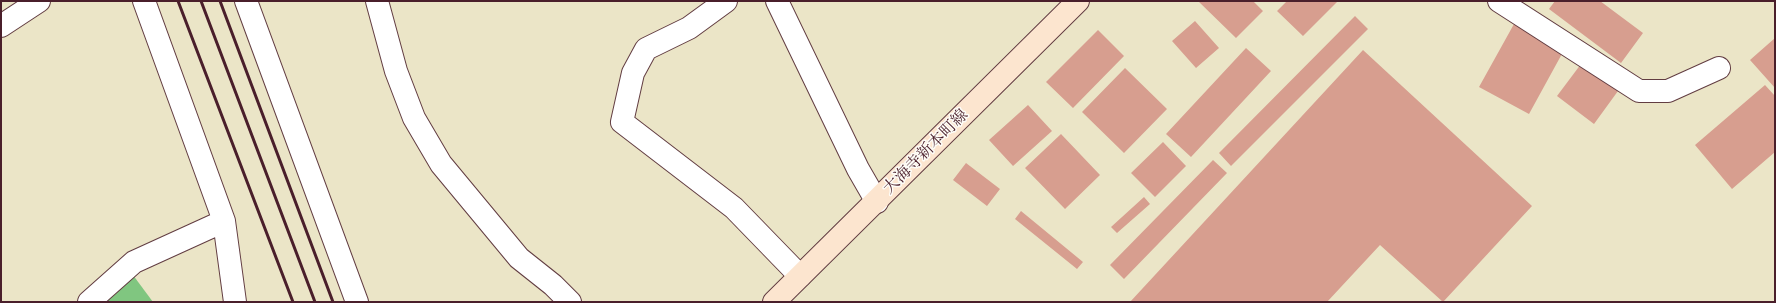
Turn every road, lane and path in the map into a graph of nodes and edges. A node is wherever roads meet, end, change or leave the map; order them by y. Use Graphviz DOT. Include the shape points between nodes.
graph roads {
  1 [pos="39,1"];
  2 [pos="144,1"];
  3 [pos="246,1"];
  4 [pos="377,1"];
  5 [pos="726,1"];
  6 [pos="777,1"];
  7 [pos="1078,1"];
  8 [pos="1499,1"];
  9 [pos="1,26"];
  10 [pos="1719,68"];
  11 [pos="877,202"];
  12 [pos="224,221"];
  13 [pos="800,276"];
  14 [pos="89,302"];
  15 [pos="235,302"];
  16 [pos="357,302"];
  17 [pos="570,302"];
  18 [pos="774,302"];
  1 -- 9 [label="street"];
  2 -- 12 [label="street"];
  3 -- 16 [label="street"];
  4 -- 17 [label="street" via="396,70 414,118 441,164 519,258"];
  5 -- 13 [label="street" via="689,28 646,49 633,73 622,122 734,208"];
  6 -- 11 [label="street" via="858,169"];
  7 -- 11 [label="main road, 大海寺新本町線"];
  8 -- 10 [label="street" via="1639,91 1668,91"];
  11 -- 13 [label="main road, 大海寺新本町線"];
  12 -- 14 [label="street" via="134,262"];
  12 -- 15 [label="street"];
  13 -- 18 [label="main road, 大海寺新本町線"];
}
